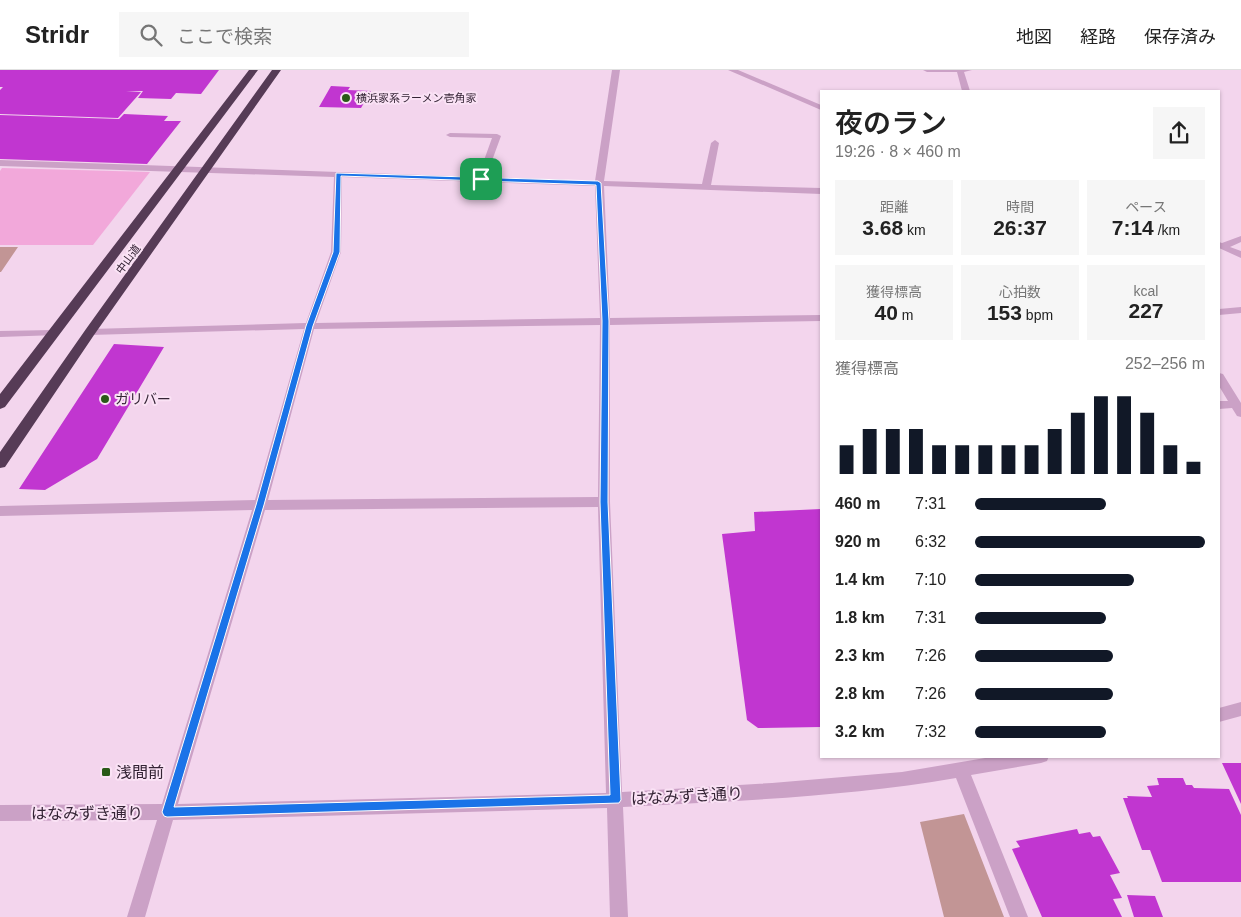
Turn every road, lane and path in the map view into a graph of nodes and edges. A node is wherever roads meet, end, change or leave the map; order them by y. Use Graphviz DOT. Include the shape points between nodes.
graph roads {
  1 [pos="254,70"];
  2 [pos="277,70"];
  3 [pos="616,70"];
  4 [pos="732,70"];
  5 [pos="927,70"];
  6 [pos="963,70"];
  7 [pos="966,90"];
  8 [pos="820,108"];
  9 [pos="450,135"];
  10 [pos="714,143"];
  11 [pos="0,163"];
  12 [pos="207,169"];
  13 [pos="178,170"];
  14 [pos="338,174"];
  15 [pos="481,179"];
  16 [pos="598,183"];
  17 [pos="706,187"];
  18 [pos="820,191"];
  19 [pos="1241,239"];
  20 [pos="1221,246"];
  21 [pos="1241,255"];
  22 [pos="1241,310"];
  23 [pos="1220,312"];
  24 [pos="820,318"];
  25 [pos="605,321"];
  26 [pos="310,326"];
  27 [pos="90,332"];
  28 [pos="52,333"];
  29 [pos="0,334"];
  30 [pos="1220,379"];
  31 [pos="0,404"];
  32 [pos="1220,405"];
  33 [pos="1238,408"];
  34 [pos="0,463"];
  35 [pos="604,502"];
  36 [pos="260,505"];
  37 [pos="0,511"];
  38 [pos="1241,709"];
  39 [pos="1220,715"];
  40 [pos="1030,758"];
  41 [pos="961,770"];
  42 [pos="616,800"];
  43 [pos="167,812"];
  44 [pos="0,813"];
  45 [pos="136,917"];
  46 [pos="619,917"];
  47 [pos="1019,917"];
  1 -- 13 [label="highway, 中山道"];
  2 -- 12 [label="highway, 中山道"];
  3 -- 16 [label="street"];
  4 -- 8 [label="street"];
  5 -- 6 [label="street"];
  6 -- 7 [label="street"];
  9 -- 15 [label="street" via="497,136"];
  10 -- 17 [label="street"];
  11 -- 13 [label="street"];
  12 -- 13 [label="street"];
  12 -- 14 [label="street"];
  12 -- 27 [label="highway, 中山道"];
  13 -- 28 [label="highway, 中山道"];
  14 -- 15 [label="street"];
  14 -- 26 [label="street" via="336,252"];
  15 -- 16 [label="street"];
  16 -- 17 [label="street"];
  16 -- 25 [label="street"];
  17 -- 18 [label="street"];
  19 -- 20 [label="street"];
  20 -- 21 [label="street"];
  22 -- 23 [label="street"];
  24 -- 25 [label="street"];
  25 -- 26 [label="street"];
  25 -- 35 [label="street"];
  26 -- 27 [label="street"];
  26 -- 36 [label="street"];
  27 -- 34 [label="highway, 中山道"];
  28 -- 29 [label="street"];
  28 -- 31 [label="highway, 中山道"];
  30 -- 33 [label="street"];
  32 -- 33 [label="street"];
  35 -- 36 [label="street"];
  35 -- 42 [label="street"];
  36 -- 37 [label="street"];
  36 -- 43 [label="street"];
  38 -- 39 [label="street"];
  40 -- 41 [label="street, はなみずき通り"];
  41 -- 42 [label="street, はなみずき通り" via="902,780 781,791"];
  41 -- 47 [label="street"];
  42 -- 43 [label="street, はなみずき通り"];
  42 -- 46 [label="street"];
  43 -- 44 [label="street, はなみずき通り"];
  43 -- 45 [label="street"];
}
